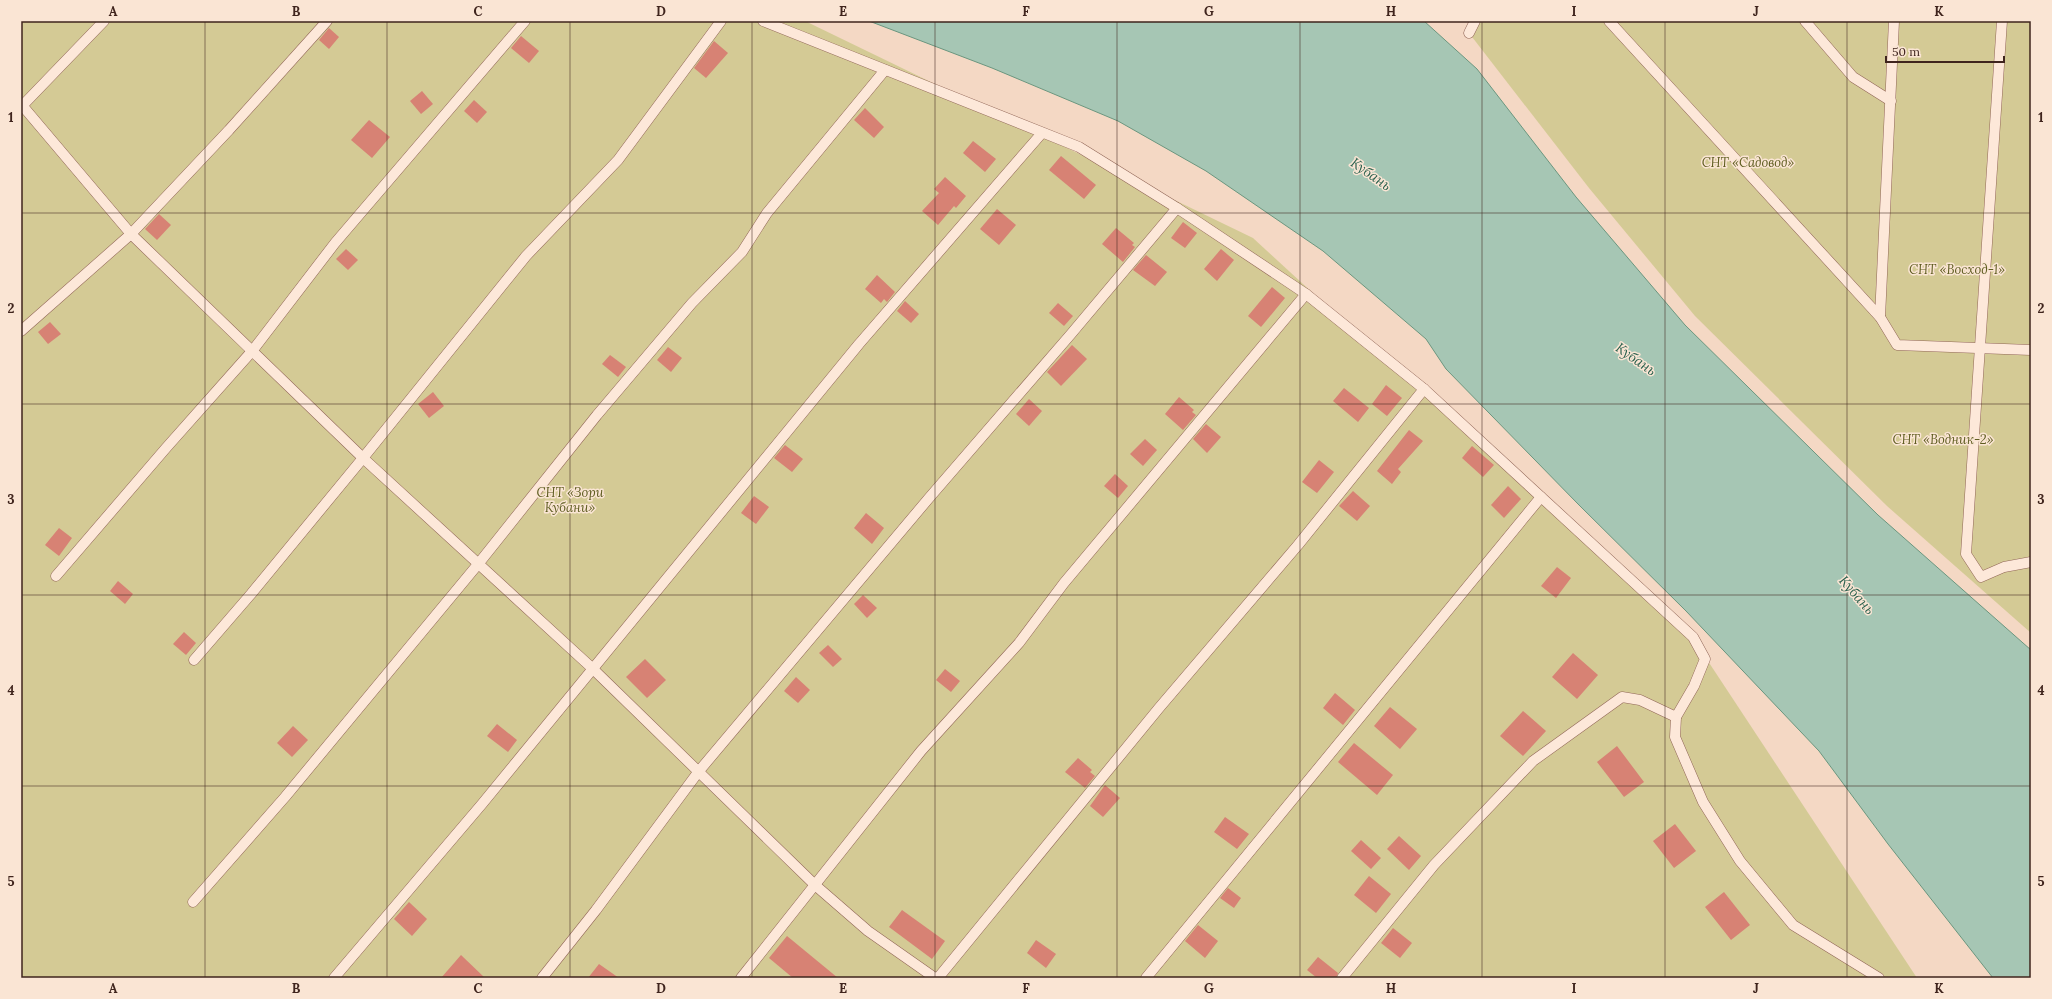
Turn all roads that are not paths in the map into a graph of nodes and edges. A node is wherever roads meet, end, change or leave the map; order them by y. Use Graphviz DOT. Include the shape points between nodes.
graph roads {
  1 [pos="104,21"];
  2 [pos="327,21"];
  3 [pos="525,21"];
  4 [pos="721,21"];
  5 [pos="763,21"];
  6 [pos="1475,21"];
  7 [pos="1609,21"];
  8 [pos="1805,21"];
  9 [pos="1894,21"];
  10 [pos="2002,21"];
  11 [pos="1469,33"];
  12 [pos="885,70"];
  13 [pos="1891,101"];
  14 [pos="22,104"];
  15 [pos="1042,133"];
  16 [pos="1177,208"];
  17 [pos="131,234"];
  18 [pos="1306,294"];
  19 [pos="1880,317"];
  20 [pos="21,331"];
  21 [pos="1980,348"];
  22 [pos="253,350"];
  23 [pos="2031,350"];
  24 [pos="1424,389"];
  25 [pos="363,458"];
  26 [pos="1541,497"];
  27 [pos="2031,562"];
  28 [pos="480,563"];
  29 [pos="56,576"];
  30 [pos="194,660"];
  31 [pos="592,668"];
  32 [pos="1676,717"];
  33 [pos="699,771"];
  34 [pos="815,885"];
  35 [pos="193,902"];
  36 [pos="334,978"];
  37 [pos="542,978"];
  38 [pos="741,978"];
  39 [pos="935,978"];
  40 [pos="938,978"];
  41 [pos="1146,978"];
  42 [pos="1342,978"];
  43 [pos="1879,978"];
  1 -- 14 [label="lane"];
  2 -- 17 [label="lane"];
  3 -- 22 [label="lane" via="335,243"];
  4 -- 25 [label="lane" via="618,160 526,256"];
  5 -- 12 [label="lane"];
  6 -- 11 [label="lane"];
  7 -- 19 [label="lane"];
  8 -- 13 [label="lane" via="1853,77"];
  9 -- 13 [label="lane"];
  10 -- 21 [label="lane"];
  12 -- 15 [label="lane"];
  12 -- 28 [label="lane" via="767,213 742,252 692,303 597,415"];
  13 -- 19 [label="lane"];
  14 -- 17 [label="lane"];
  15 -- 16 [label="lane" via="1079,148"];
  15 -- 31 [label="lane" via="859,344"];
  16 -- 18 [label="lane"];
  16 -- 33 [label="lane"];
  17 -- 20 [label="lane"];
  17 -- 22 [label="lane"];
  18 -- 24 [label="lane"];
  18 -- 34 [label="lane" via="1064,583 1019,643 921,751"];
  19 -- 21 [label="lane" via="1897,345"];
  21 -- 23 [label="lane"];
  21 -- 27 [label="lane" via="1966,554 1981,577 2004,567"];
  22 -- 25 [label="lane"];
  22 -- 29 [label="lane"];
  24 -- 26 [label="lane"];
  24 -- 40 [label="lane"];
  25 -- 28 [label="lane"];
  25 -- 30 [label="lane"];
  26 -- 32 [label="lane" via="1693,637 1705,659 1694,686"];
  26 -- 41 [label="lane"];
  28 -- 31 [label="lane"];
  28 -- 35 [label="lane" via="285,797"];
  31 -- 33 [label="lane"];
  31 -- 36 [label="lane" via="482,804"];
  32 -- 42 [label="lane" via="1640,700 1622,697 1533,761 1434,865"];
  32 -- 43 [label="lane" via="1675,737 1703,802 1740,861 1793,925"];
  33 -- 34 [label="lane"];
  33 -- 37 [label="lane"];
  34 -- 38 [label="lane"];
  34 -- 39 [label="lane" via="868,931"];
}
